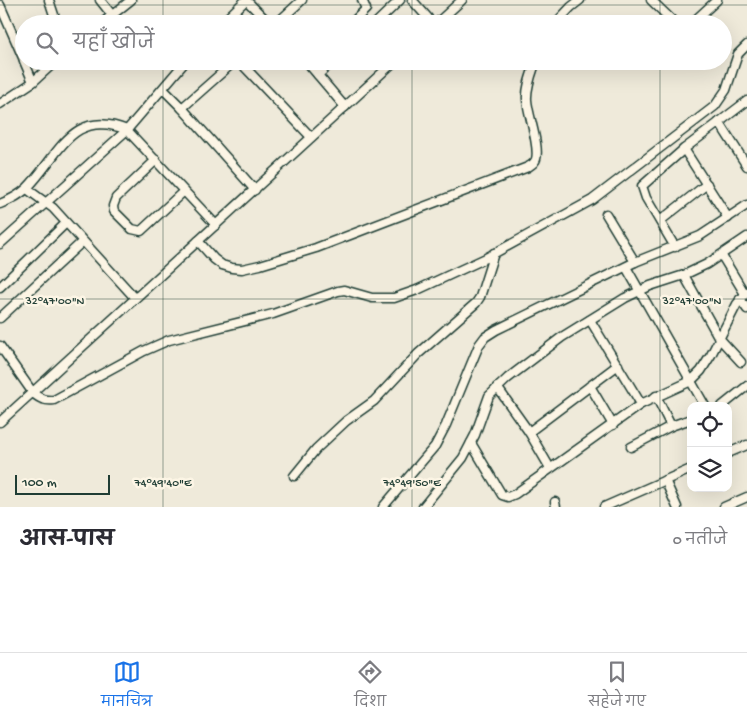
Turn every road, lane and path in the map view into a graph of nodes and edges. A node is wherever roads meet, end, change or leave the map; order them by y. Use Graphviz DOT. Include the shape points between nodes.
graph roads {
  1 [pos="49,0"];
  2 [pos="100,0"];
  3 [pos="131,0"];
  4 [pos="246,0"];
  5 [pos="302,0"];
  6 [pos="362,0"];
  7 [pos="400,0"];
  8 [pos="412,0"];
  9 [pos="462,0"];
  10 [pos="580,0"];
  11 [pos="651,0"];
  12 [pos="717,0"];
  13 [pos="0,5"];
  14 [pos="54,15"];
  15 [pos="112,15"];
  16 [pos="230,15"];
  17 [pos="261,15"];
  18 [pos="286,15"];
  19 [pos="361,15"];
  20 [pos="384,15"];
  21 [pos="425,15"];
  22 [pos="446,15"];
  23 [pos="563,15"];
  24 [pos="667,15"];
  25 [pos="701,15"];
  26 [pos="15,40"];
  27 [pos="747,45"];
  28 [pos="28,70"];
  29 [pos="46,70"];
  30 [pos="179,70"];
  31 [pos="225,70"];
  32 [pos="248,70"];
  33 [pos="314,70"];
  34 [pos="323,70"];
  35 [pos="385,70"];
  36 [pos="533,70"];
  37 [pos="318,75"];
  38 [pos="33,82"];
  39 [pos="163,90"];
  40 [pos="747,101"];
  41 [pos="1,102"];
  42 [pos="345,107"];
  43 [pos="182,108"];
  44 [pos="719,122"];
  45 [pos="127,130"];
  46 [pos="311,137"];
  47 [pos="684,149"];
  48 [pos="156,160"];
  49 [pos="747,166"];
  50 [pos="707,184"];
  51 [pos="27,189"];
  52 [pos="255,190"];
  53 [pos="184,191"];
  54 [pos="47,203"];
  55 [pos="0,204"];
  56 [pos="747,205"];
  57 [pos="606,214"];
  58 [pos="728,218"];
  59 [pos="660,221"];
  60 [pos="66,223"];
  61 [pos="216,225"];
  62 [pos="747,237"];
  63 [pos="198,241"];
  64 [pos="82,242"];
  65 [pos="0,244"];
  66 [pos="675,247"];
  67 [pos="494,253"];
  68 [pos="722,256"];
  69 [pos="635,262"];
  70 [pos="627,269"];
  71 [pos="684,275"];
  72 [pos="0,287"];
  73 [pos="638,288"];
  74 [pos="744,295"];
  75 [pos="135,298"];
  76 [pos="747,309"];
  77 [pos="0,318"];
  78 [pos="590,320"];
  79 [pos="719,338"];
  80 [pos="0,346"];
  81 [pos="741,362"];
  82 [pos="618,366"];
  83 [pos="691,381"];
  84 [pos="497,386"];
  85 [pos="590,386"];
  86 [pos="747,386"];
  87 [pos="33,393"];
  88 [pos="656,396"];
  89 [pos="703,402"];
  90 [pos="727,402"];
  91 [pos="641,404"];
  92 [pos="687,420"];
  93 [pos="0,422"];
  94 [pos="613,425"];
  95 [pos="671,426"];
  96 [pos="529,432"];
  97 [pos="471,443"];
  98 [pos="747,446"];
  99 [pos="631,447"];
  100 [pos="732,452"];
  101 [pos="550,468"];
  102 [pos="687,471"];
  103 [pos="294,476"];
  104 [pos="666,480"];
  105 [pos="747,497"];
  106 [pos="383,507"];
  107 [pos="423,507"];
  108 [pos="604,507"];
  109 [pos="677,507"];
  110 [pos="724,507"];
  1 -- 14 [label="street"];
  2 -- 15 [label="street"];
  3 -- 15 [label="street"];
  4 -- 16 [label="street"];
  4 -- 17 [label="street"];
  5 -- 18 [label="street"];
  6 -- 19 [label="street" via="366,6"];
  7 -- 20 [label="street"];
  8 -- 21 [label="street"];
  9 -- 22 [label="street"];
  10 -- 23 [label="street"];
  11 -- 24 [label="street"];
  12 -- 25 [label="street"];
  13 -- 26 [label="street"];
  27 -- 67 [label="street" via="738,54 726,90 716,106 592,200"];
  28 -- 38 [label="street"];
  29 -- 38 [label="street"];
  30 -- 39 [label="street"];
  31 -- 43 [label="street"];
  32 -- 46 [label="street"];
  33 -- 37 [label="street"];
  34 -- 37 [label="street"];
  35 -- 42 [label="street"];
  36 -- 63 [label="street" via="527,100 536,159 528,167 316,248 260,265 242,268 222,265"];
  37 -- 42 [label="street"];
  38 -- 41 [label="street"];
  39 -- 43 [label="street"];
  39 -- 45 [label="street"];
  40 -- 44 [label="street"];
  42 -- 46 [label="street"];
  43 -- 52 [label="street"];
  44 -- 47 [label="street"];
  44 -- 49 [label="street"];
  45 -- 48 [label="street"];
  45 -- 51 [label="street" via="103,123 80,128"];
  45 -- 54 [label="street"];
  46 -- 52 [label="street"];
  47 -- 50 [label="street"];
  47 -- 59 [label="street" via="642,186"];
  48 -- 53 [label="street"];
  48 -- 53 [label="street" via="116,198 114,210 132,229 141,231"];
  50 -- 58 [label="street"];
  50 -- 59 [label="street"];
  51 -- 54 [label="street"];
  51 -- 55 [label="street"];
  52 -- 61 [label="street"];
  53 -- 61 [label="street"];
  54 -- 60 [label="street"];
  54 -- 65 [label="street"];
  56 -- 58 [label="street"];
  57 -- 69 [label="street"];
  58 -- 66 [label="street"];
  59 -- 66 [label="street"];
  60 -- 64 [label="street"];
  60 -- 72 [label="street"];
  61 -- 63 [label="street"];
  62 -- 68 [label="street"];
  63 -- 75 [label="street"];
  64 -- 75 [label="street"];
  64 -- 77 [label="street"];
  66 -- 69 [label="street"];
  67 -- 87 [label="street" via="404,295 383,299 344,290 330,292 273,314 169,340 54,400 39,398"];
  67 -- 103 [label="street" via="476,304 418,354 374,401 316,449"];
  68 -- 71 [label="street"];
  68 -- 74 [label="street"];
  69 -- 70 [label="street"];
  70 -- 73 [label="street"];
  70 -- 106 [label="street" via="485,338 479,345 442,435"];
  71 -- 73 [label="street"];
  71 -- 79 [label="street"];
  73 -- 78 [label="street"];
  73 -- 83 [label="street"];
  74 -- 76 [label="street"];
  74 -- 79 [label="street"];
  75 -- 87 [label="street"];
  78 -- 82 [label="street"];
  78 -- 84 [label="street"];
  79 -- 81 [label="street"];
  79 -- 83 [label="street" via="711,355"];
  80 -- 87 [label="street"];
  82 -- 85 [label="street"];
  82 -- 91 [label="street"];
  83 -- 88 [label="street"];
  83 -- 89 [label="street"];
  84 -- 96 [label="street"];
  84 -- 97 [label="street" via="489,396"];
  85 -- 94 [label="street"];
  85 -- 96 [label="street"];
  86 -- 90 [label="street"];
  87 -- 93 [label="street"];
  88 -- 91 [label="street"];
  88 -- 95 [label="street"];
  91 -- 94 [label="street"];
  92 -- 95 [label="street"];
  94 -- 101 [label="street"];
  95 -- 99 [label="street"];
  96 -- 101 [label="street"];
  97 -- 101 [label="street" via="505,496 515,494"];
  97 -- 107 [label="street" via="463,458"];
  98 -- 100 [label="street"];
  102 -- 104 [label="street"];
  104 -- 108 [label="street"];
  104 -- 109 [label="street"];
  105 -- 110 [label="street"];
}
